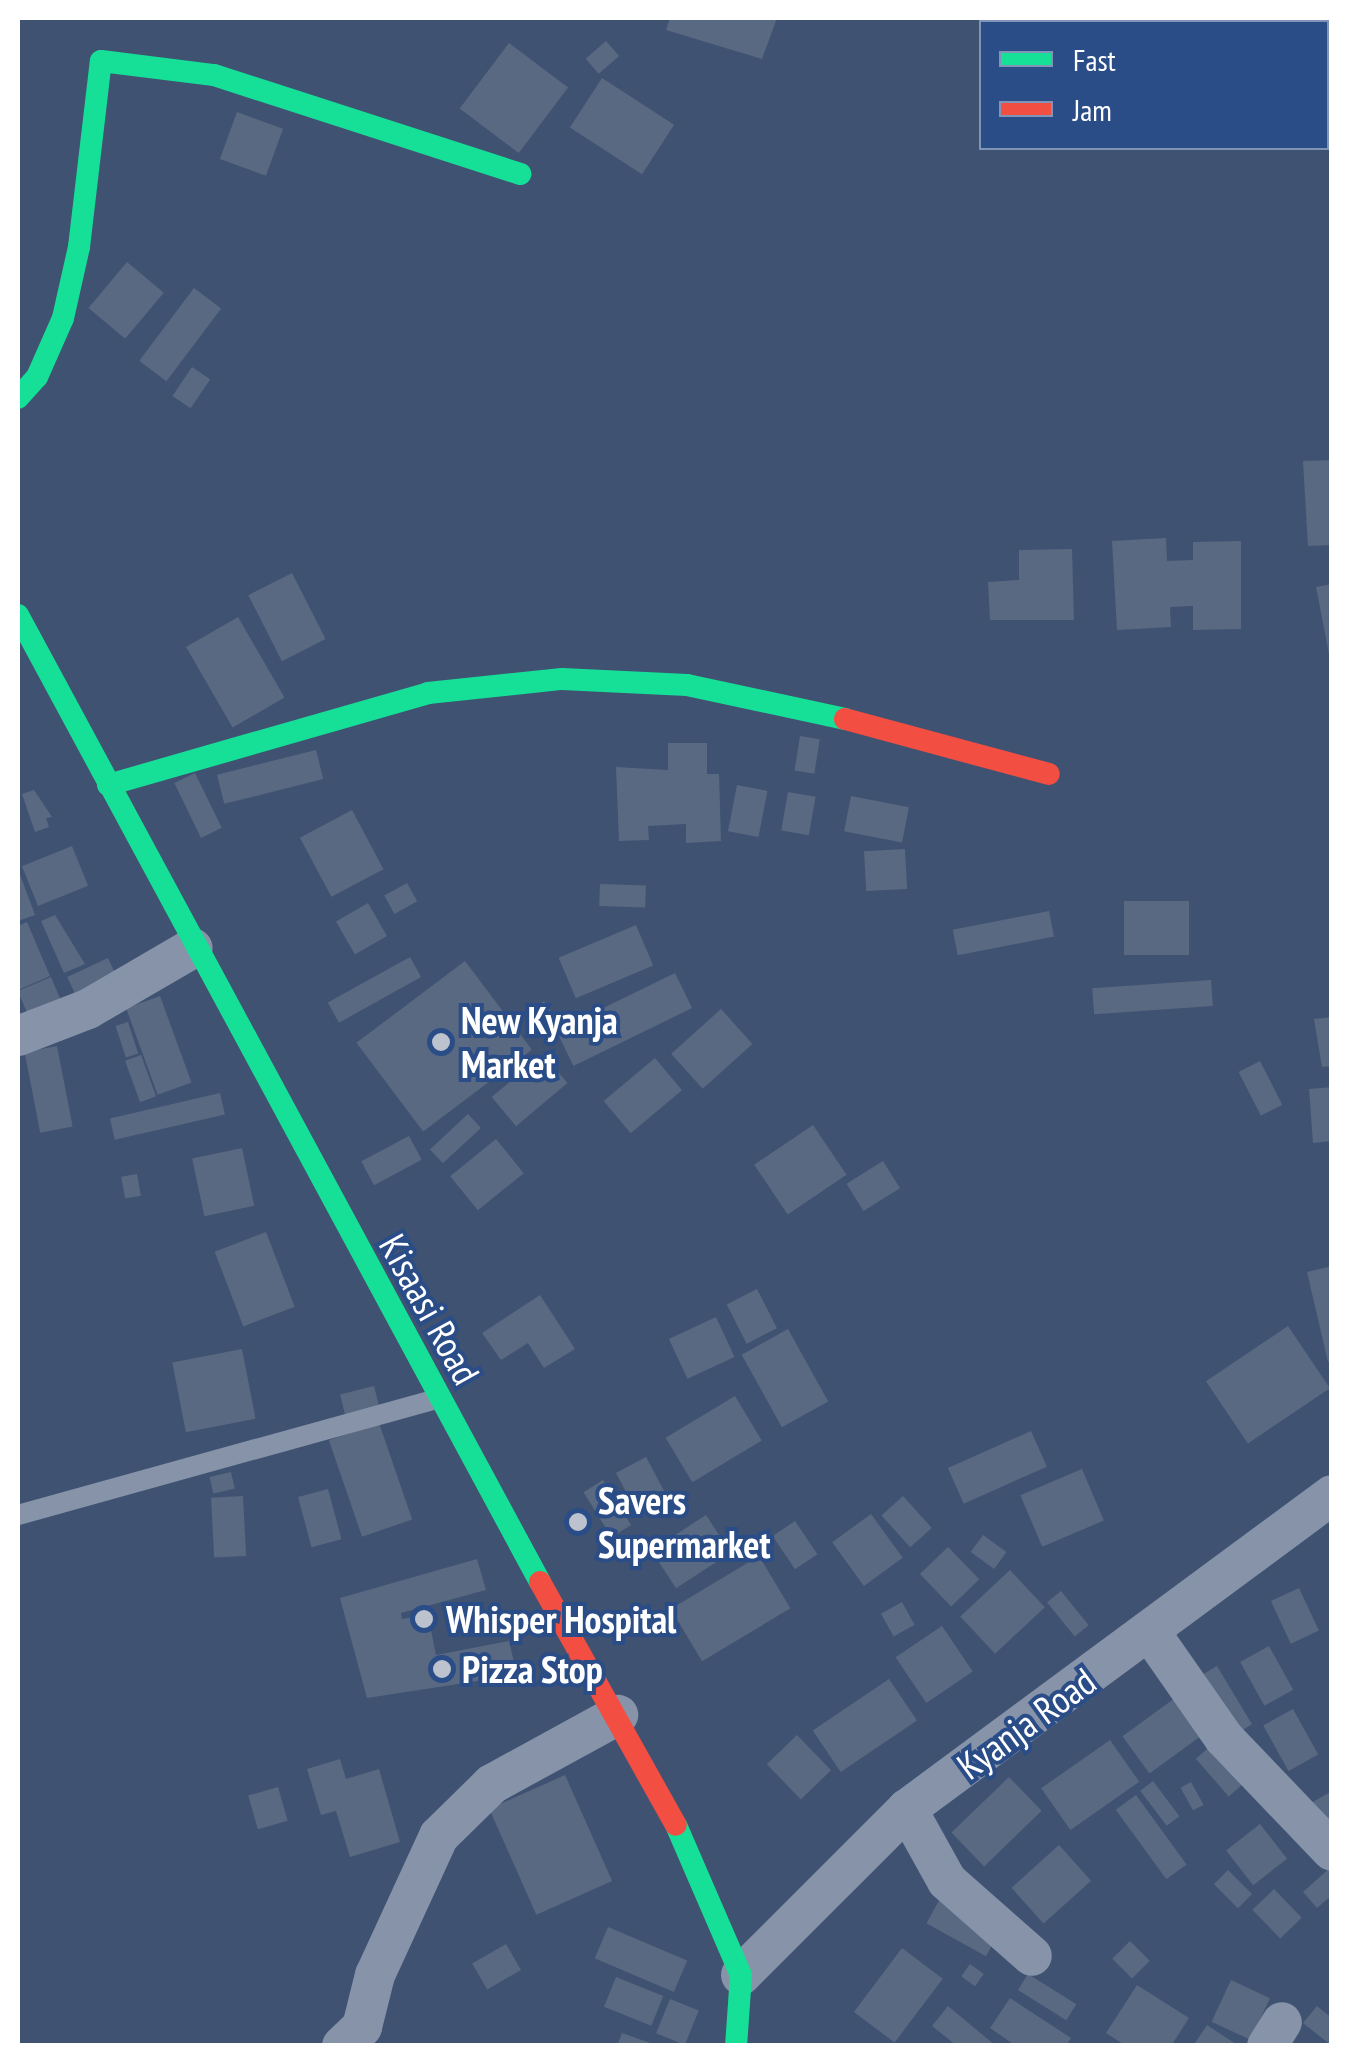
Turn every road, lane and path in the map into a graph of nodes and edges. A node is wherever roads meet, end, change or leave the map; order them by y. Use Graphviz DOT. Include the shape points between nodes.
graph roads {
  1 [pos="520,174"];
  2 [pos="18,398"];
  3 [pos="18,615"];
  4 [pos="1049,774"];
  5 [pos="108,785"];
  6 [pos="193,948"];
  7 [pos="18,1036"];
  8 [pos="438,1399"];
  9 [pos="1332,1495"];
  10 [pos="18,1515"];
  11 [pos="1150,1632"];
  12 [pos="618,1716"];
  13 [pos="907,1810"];
  14 [pos="1332,1850"];
  15 [pos="1032,1956"];
  16 [pos="741,1975"];
  17 [pos="342,2046"];
  18 [pos="736,2046"];
  1 -- 2 [label="street" via="214,75 101,60 79,247 63,318 37,377"];
  3 -- 5 [label="street, Kisaasi Road"];
  4 -- 5 [label="street" via="739,696 562,678 428,693"];
  5 -- 6 [label="street, Kisaasi Road"];
  6 -- 7 [label="street" via="88,1009"];
  6 -- 8 [label="street, Kisaasi Road"];
  8 -- 10 [label="lane"];
  8 -- 12 [label="street, Kisaasi Road"];
  9 -- 11 [label="street, Kyanja Road"];
  11 -- 13 [label="street, Kyanja Road"];
  11 -- 14 [label="street" via="1224,1738"];
  12 -- 16 [label="street, Kisaasi Road" via="699,1866"];
  12 -- 17 [label="street" via="492,1784 439,1836 376,1975 362,2027"];
  13 -- 15 [label="street" via="946,1881"];
  13 -- 16 [label="street, Kyanja Road"];
  16 -- 18 [label="street, Kisaasi Road"];
}
